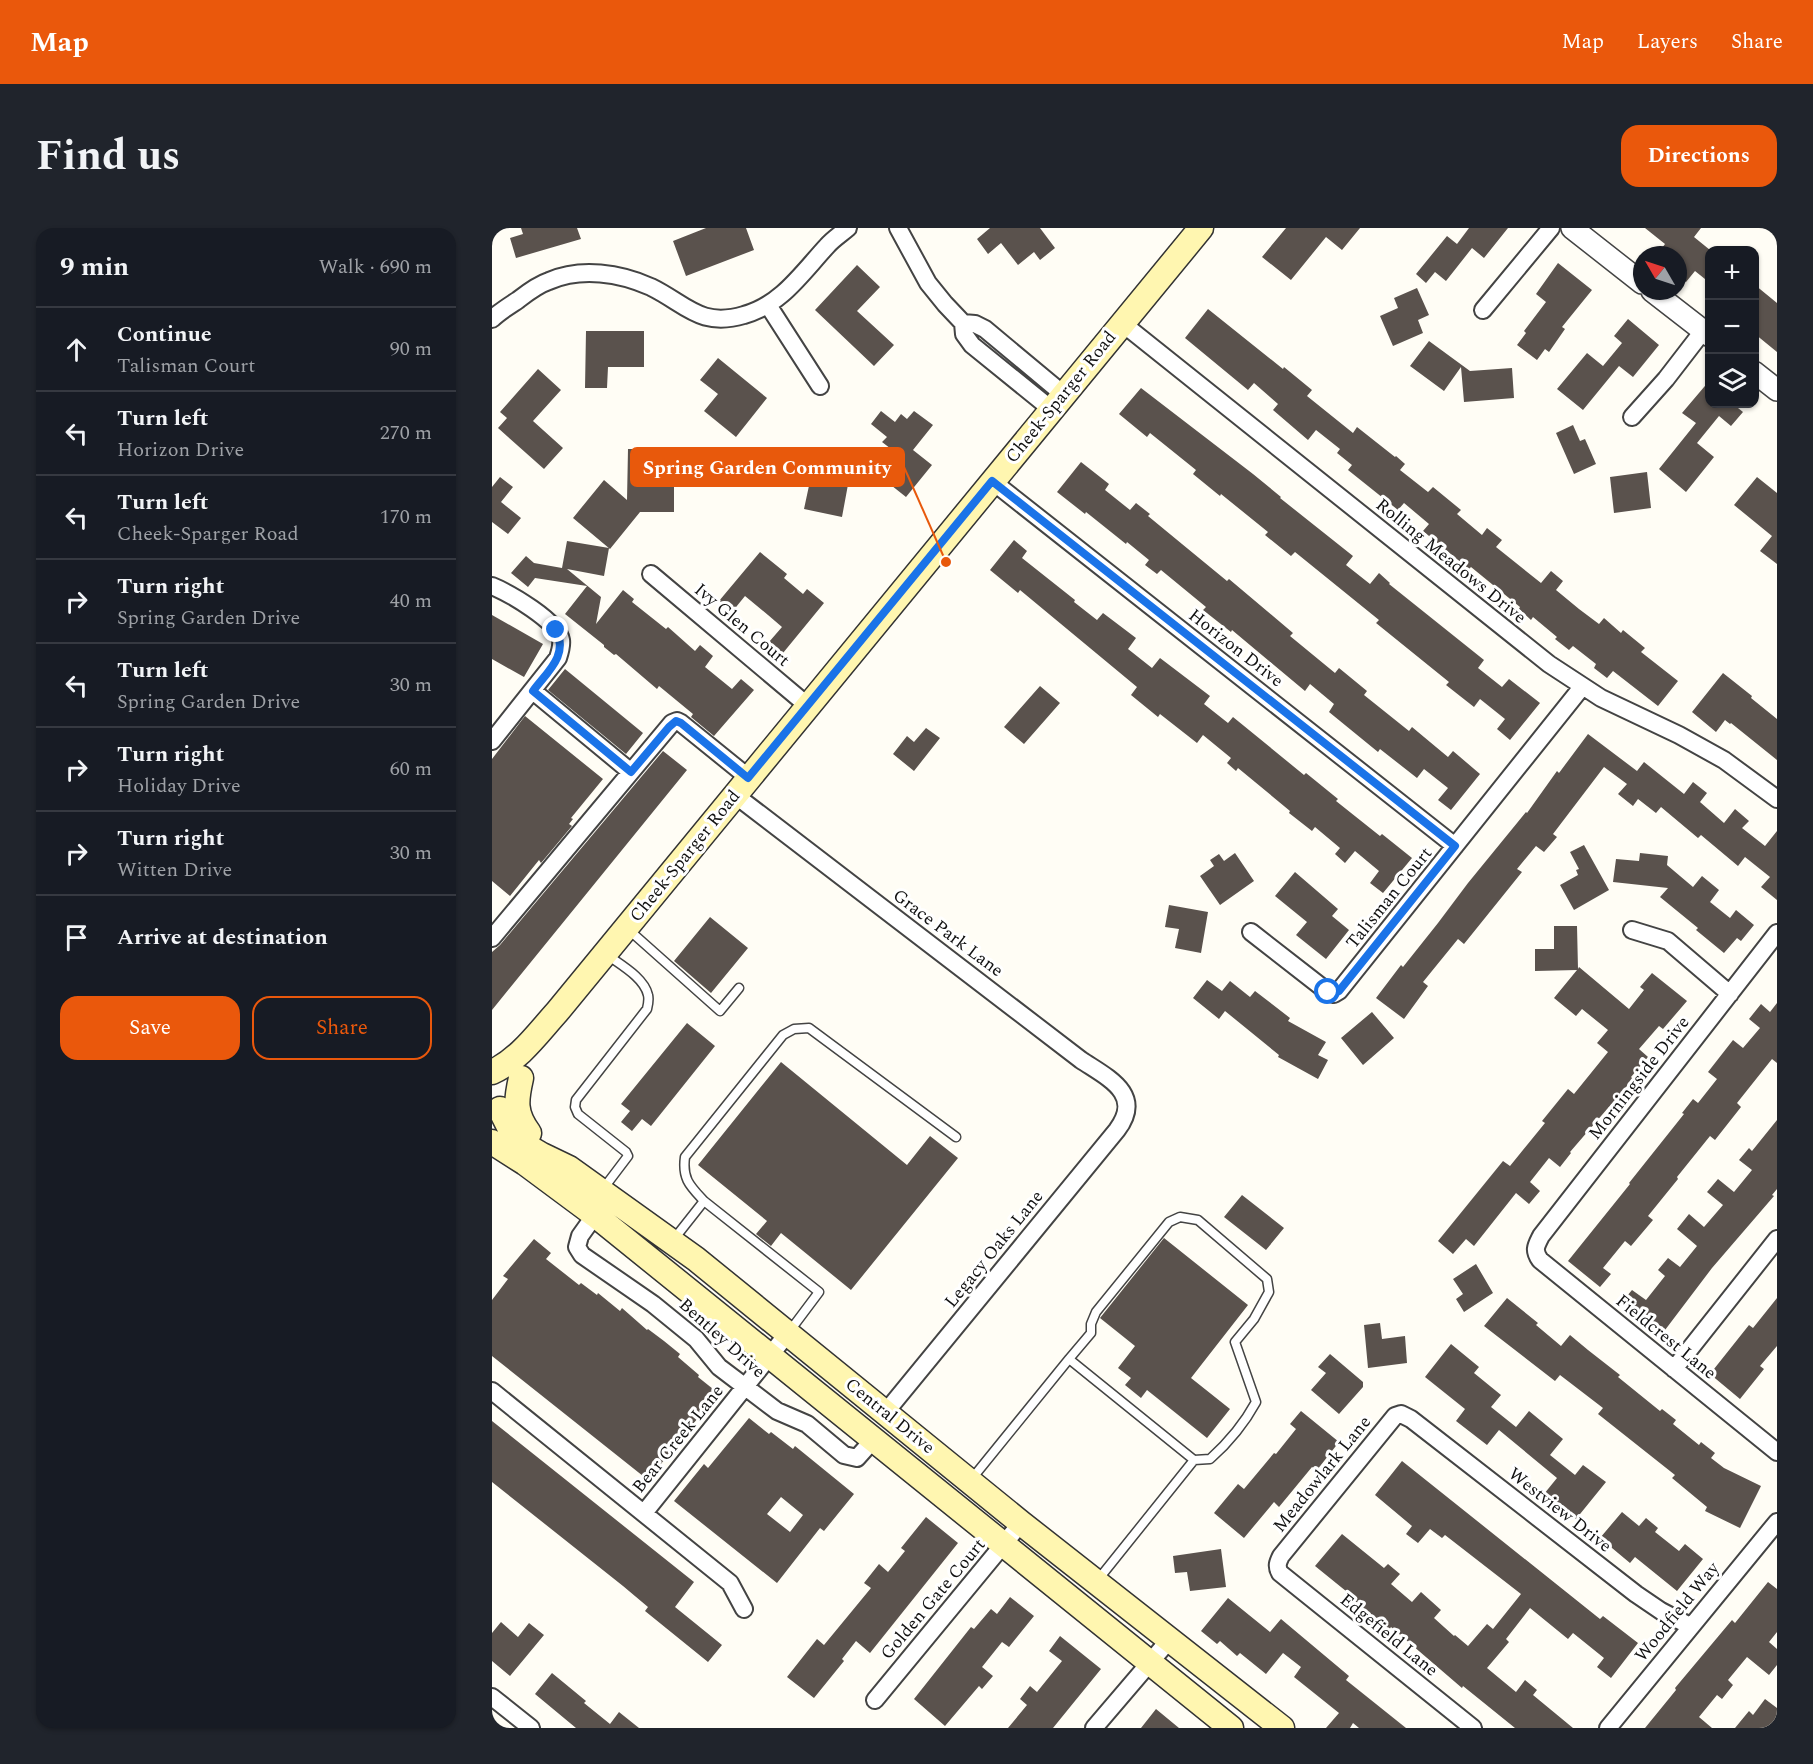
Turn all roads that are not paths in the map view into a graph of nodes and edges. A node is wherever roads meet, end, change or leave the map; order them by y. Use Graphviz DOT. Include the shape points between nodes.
graph roads {
  1 [pos="848,228"];
  2 [pos="898,228"];
  3 [pos="1201,228"];
  4 [pos="1551,228"];
  5 [pos="1572,228"];
  6 [pos="1633,276"];
  7 [pos="1663,300"];
  8 [pos="768,306"];
  9 [pos="1483,310"];
  10 [pos="493,315"];
  11 [pos="1122,323"];
  12 [pos="1705,333"];
  13 [pos="1705,335"];
  14 [pos="1759,375"];
  15 [pos="820,386"];
  16 [pos="1777,390"];
  17 [pos="1057,402"];
  18 [pos="1632,417"];
  19 [pos="992,481"];
  20 [pos="651,574"];
  21 [pos="492,586"];
  22 [pos="1582,687"];
  23 [pos="533,691"];
  24 [pos="808,706"];
  25 [pos="492,741"];
  26 [pos="631,772"];
  27 [pos="742,786"];
  28 [pos="1777,799"];
  29 [pos="1455,846"];
  30 [pos="626,927"];
  31 [pos="1632,930"];
  32 [pos="1251,932"];
  33 [pos="1777,933"];
  34 [pos="492,938"];
  35 [pos="605,954"];
  36 [pos="739,988"];
  37 [pos="1730,994"];
  38 [pos="557,1012"];
  39 [pos="492,1072"];
  40 [pos="521,1078"];
  41 [pos="492,1082"];
  42 [pos="1127,1108"];
  43 [pos="497,1114"];
  44 [pos="956,1137"];
  45 [pos="492,1142"];
  46 [pos="569,1168"];
  47 [pos="704,1201"];
  48 [pos="598,1203"];
  49 [pos="1777,1239"];
  50 [pos="672,1242"];
  51 [pos="1535,1249"];
  52 [pos="788,1334"];
  53 [pos="770,1356"];
  54 [pos="1069,1359"];
  55 [pos="1674,1369"];
  56 [pos="745,1386"];
  57 [pos="492,1391"];
  58 [pos="885,1413"];
  59 [pos="1410,1419"];
  60 [pos="873,1440"];
  61 [pos="1777,1452"];
  62 [pos="1194,1460"];
  63 [pos="970,1481"];
  64 [pos="644,1513"];
  65 [pos="1777,1522"];
  66 [pos="1022,1523"];
  67 [pos="1003,1545"];
  68 [pos="1280,1573"];
  69 [pos="1097,1582"];
  70 [pos="744,1609"];
  71 [pos="1690,1626"];
  72 [pos="1170,1640"];
  73 [pos="1150,1663"];
  74 [pos="492,1696"];
  75 [pos="875,1700"];
  76 [pos="531,1728"];
  77 [pos="1094,1728"];
  78 [pos="1231,1728"];
  79 [pos="1282,1728"];
  80 [pos="1473,1728"];
  81 [pos="1608,1728"];
  1 -- 8 [label="street"];
  2 -- 17 [label="street" via="928,283 963,323 964,334 972,345"];
  3 -- 11 [label="main road, Cheek-Sparger Road"];
  4 -- 9 [label="street"];
  5 -- 6 [label="street"];
  7 -- 12 [label="street"];
  8 -- 10 [label="street" via="743,316 717,320 694,313 653,288 621,276 584,273 550,280"];
  8 -- 15 [label="street"];
  11 -- 17 [label="main road, Cheek-Sparger Road"];
  11 -- 22 [label="street, Rolling Meadows Drive"];
  13 -- 18 [label="street"];
  14 -- 16 [label="street"];
  17 -- 19 [label="main road, Cheek-Sparger Road"];
  19 -- 24 [label="main road, Cheek-Sparger Road"];
  19 -- 29 [label="street, Horizon Drive"];
  20 -- 24 [label="street, Ivy Glen Court"];
  21 -- 23 [label="street" via="550,623 561,639 558,658"];
  22 -- 28 [label="street, Rolling Meadows Drive" via="1724,760"];
  22 -- 29 [label="street, Talisman Court"];
  23 -- 25 [label="street"];
  23 -- 26 [label="street"];
  24 -- 27 [label="main road, Cheek-Sparger Road"];
  26 -- 27 [label="street, Grace Park Lane" via="676,721"];
  26 -- 34 [label="street"];
  27 -- 30 [label="main road, Cheek-Sparger Road"];
  27 -- 42 [label="street, Grace Park Lane" via="1116,1085 1125,1096"];
  29 -- 32 [label="street, Talisman Court" via="1339,991 1328,992"];
  30 -- 35 [label="main road, Cheek-Sparger Road"];
  30 -- 36 [label="lane" via="720,1011"];
  31 -- 37 [label="street" via="1668,941"];
  33 -- 37 [label="street, Morningside Drive"];
  35 -- 38 [label="main road, Cheek-Sparger Road"];
  35 -- 48 [label="lane" via="639,980 648,993 648,1004 576,1100 578,1114 628,1156"];
  37 -- 51 [label="street, Morningside Drive" via="1541,1236"];
  38 -- 39 [label="main road, Cheek-Sparger Road" via="516,1056"];
  38 -- 40 [label="main road, Cheek-Sparger Road"];
  40 -- 43 [label="main road, Cheek-Sparger Road"];
  40 -- 46 [label="main road" via="516,1100 525,1128 538,1144"];
  41 -- 43 [label="main road, Central Drive" via="497,1089"];
  42 -- 58 [label="street, Legacy Oaks Lane" via="1117,1130"];
  43 -- 46 [label="main road, Central Drive" via="520,1142"];
  44 -- 47 [label="lane" via="809,1028 794,1029 783,1035 685,1157 683,1169 688,1184"];
  45 -- 48 [label="main road, Central Drive"];
  46 -- 48 [label="main road, Central Drive"];
  47 -- 50 [label="lane"];
  47 -- 52 [label="lane" via="819,1292"];
  48 -- 50 [label="main road, Central Drive"];
  48 -- 53 [label="main road, Central Drive"];
  48 -- 56 [label="street, Bentley Drive" via="580,1236 577,1247 582,1255 653,1304 696,1339 719,1367"];
  49 -- 55 [label="street"];
  50 -- 52 [label="main road, Central Drive"];
  51 -- 55 [label="street, Fieldcrest Lane" via="1540,1260"];
  52 -- 53 [label="street, Bear Creek Lane"];
  52 -- 58 [label="main road, Central Drive"];
  53 -- 56 [label="street, Bear Creek Lane"];
  53 -- 60 [label="main road, Central Drive"];
  54 -- 62 [label="lane"];
  54 -- 62 [label="lane" via="1091,1333 1096,1312 1168,1222 1180,1217 1198,1220 1267,1279 1269,1292 1235,1342 1256,1402 1210,1460"];
  54 -- 63 [label="lane"];
  55 -- 61 [label="street, Fieldcrest Lane"];
  56 -- 60 [label="street, Bentley Drive" via="777,1411 807,1424 844,1455 857,1458"];
  56 -- 64 [label="street, Bear Creek Lane"];
  57 -- 64 [label="street"];
  58 -- 63 [label="main road, Central Drive"];
  59 -- 68 [label="street, Meadowlark Lane" via="1401,1414 1395,1416 1281,1556 1277,1563"];
  59 -- 71 [label="street, Westview Drive" via="1636,1594"];
  60 -- 67 [label="main road, Central Drive"];
  62 -- 69 [label="lane"];
  63 -- 66 [label="main road, Central Drive"];
  64 -- 70 [label="street" via="730,1583"];
  65 -- 71 [label="street, Woodfield Way"];
  66 -- 67 [label="street, Golden Gate Court"];
  66 -- 69 [label="main road, Central Drive"];
  67 -- 73 [label="main road, Central Drive"];
  67 -- 75 [label="street, Golden Gate Court"];
  68 -- 80 [label="street, Edgefield Lane"];
  69 -- 72 [label="main road, Central Drive"];
  71 -- 81 [label="street, Woodfield Way"];
  72 -- 73 [label="street"];
  72 -- 79 [label="main road, Central Drive"];
  73 -- 77 [label="street"];
  73 -- 78 [label="main road, Central Drive"];
  74 -- 76 [label="street"];
}
